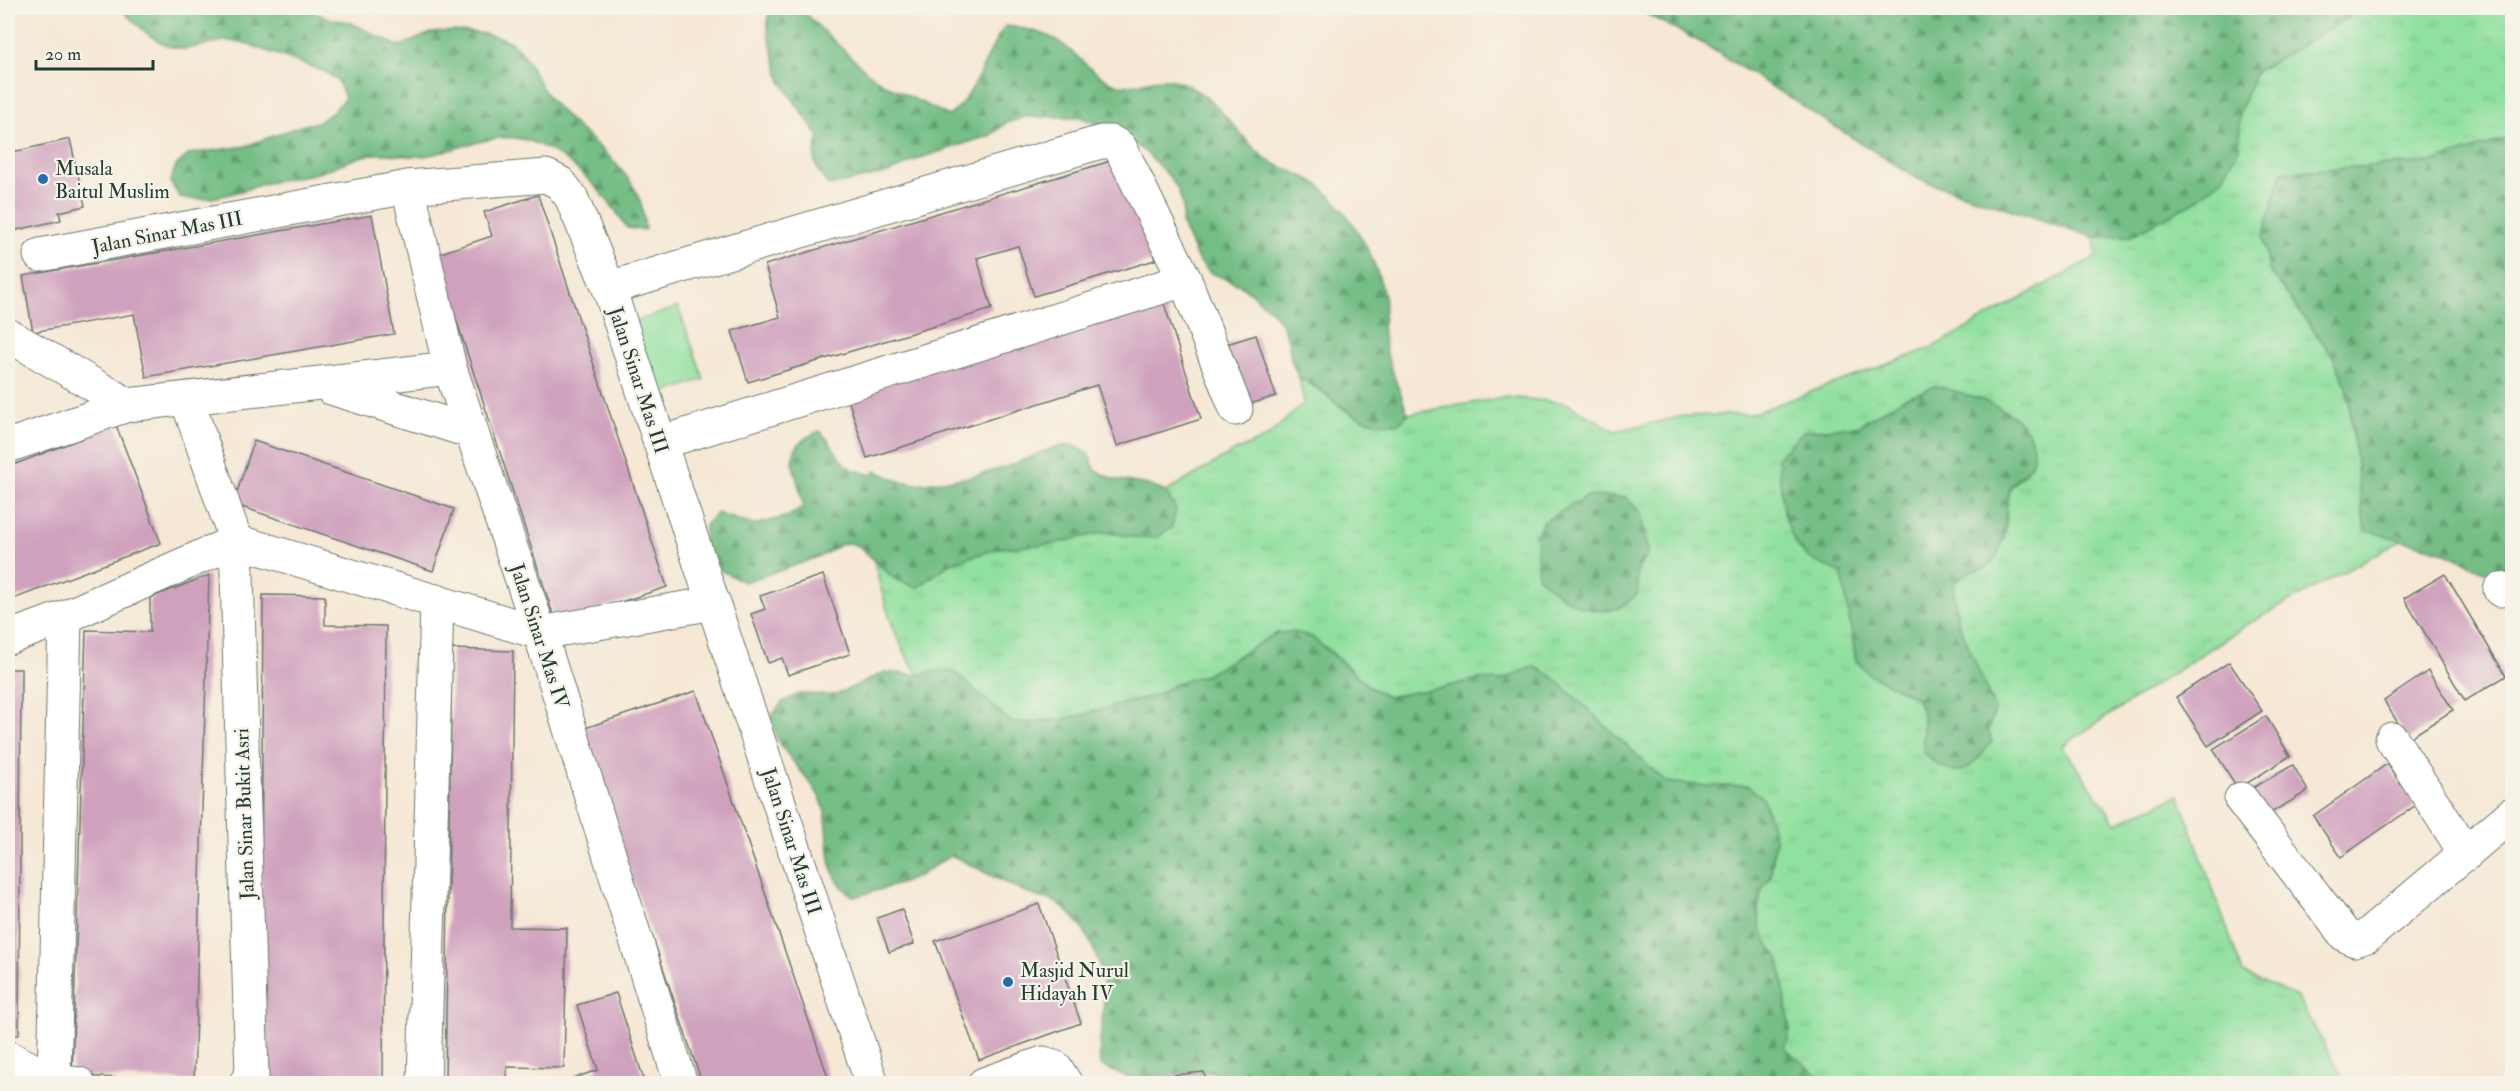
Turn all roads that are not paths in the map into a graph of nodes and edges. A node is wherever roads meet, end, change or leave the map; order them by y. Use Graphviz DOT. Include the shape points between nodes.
graph roads {
  1 [pos="408,187"];
  2 [pos="40,255"];
  3 [pos="1185,280"];
  4 [pos="609,288"];
  5 [pos="8,335"];
  6 [pos="450,368"];
  7 [pos="320,384"];
  8 [pos="187,400"];
  9 [pos="128,405"];
  10 [pos="1236,409"];
  11 [pos="472,432"];
  12 [pos="660,443"];
  13 [pos="8,446"];
  14 [pos="236,541"];
  15 [pos="437,601"];
  16 [pos="714,603"];
  17 [pos="65,617"];
  18 [pos="540,633"];
  19 [pos="8,638"];
  20 [pos="2392,739"];
  21 [pos="2241,799"];
  22 [pos="2512,814"];
  23 [pos="2466,854"];
  24 [pos="8,1057"];
  25 [pos="1065,1081"];
  26 [pos="66,1082"];
  27 [pos="245,1083"];
  28 [pos="424,1083"];
  29 [pos="681,1083"];
  30 [pos="872,1083"];
  31 [pos="984,1083"];
  1 -- 2 [label="street, Jalan Sinar Mas III"];
  1 -- 4 [label="street, Jalan Sinar Mas III" via="546,176 560,183 571,197"];
  1 -- 6 [label="street, Jalan Sinar Mas IV"];
  3 -- 4 [label="street" via="1120,147 1111,142"];
  3 -- 10 [label="street"];
  3 -- 12 [label="street"];
  4 -- 12 [label="street, Jalan Sinar Mas III"];
  5 -- 9 [label="street"];
  6 -- 7 [label="street"];
  6 -- 11 [label="street, Jalan Sinar Mas IV"];
  7 -- 8 [label="street"];
  7 -- 11 [label="street"];
  8 -- 9 [label="street"];
  8 -- 14 [label="street, Jalan Sinar Bukit Asri"];
  9 -- 13 [label="street"];
  11 -- 18 [label="street, Jalan Sinar Mas IV"];
  12 -- 16 [label="street, Jalan Sinar Mas III"];
  14 -- 15 [label="street"];
  14 -- 17 [label="street"];
  14 -- 27 [label="street, Jalan Sinar Bukit Asri" via="252,1075"];
  15 -- 18 [label="street"];
  15 -- 28 [label="street"];
  16 -- 18 [label="street"];
  16 -- 30 [label="street, Jalan Sinar Mas III"];
  17 -- 19 [label="street"];
  17 -- 26 [label="street"];
  18 -- 29 [label="street, Jalan Sinar Mas IV"];
  20 -- 23 [label="street"];
  21 -- 23 [label="street" via="2345,935 2355,940 2367,936"];
  22 -- 23 [label="street"];
  24 -- 26 [label="street"];
  25 -- 31 [label="street" via="1056,1068 1043,1063"];
}
